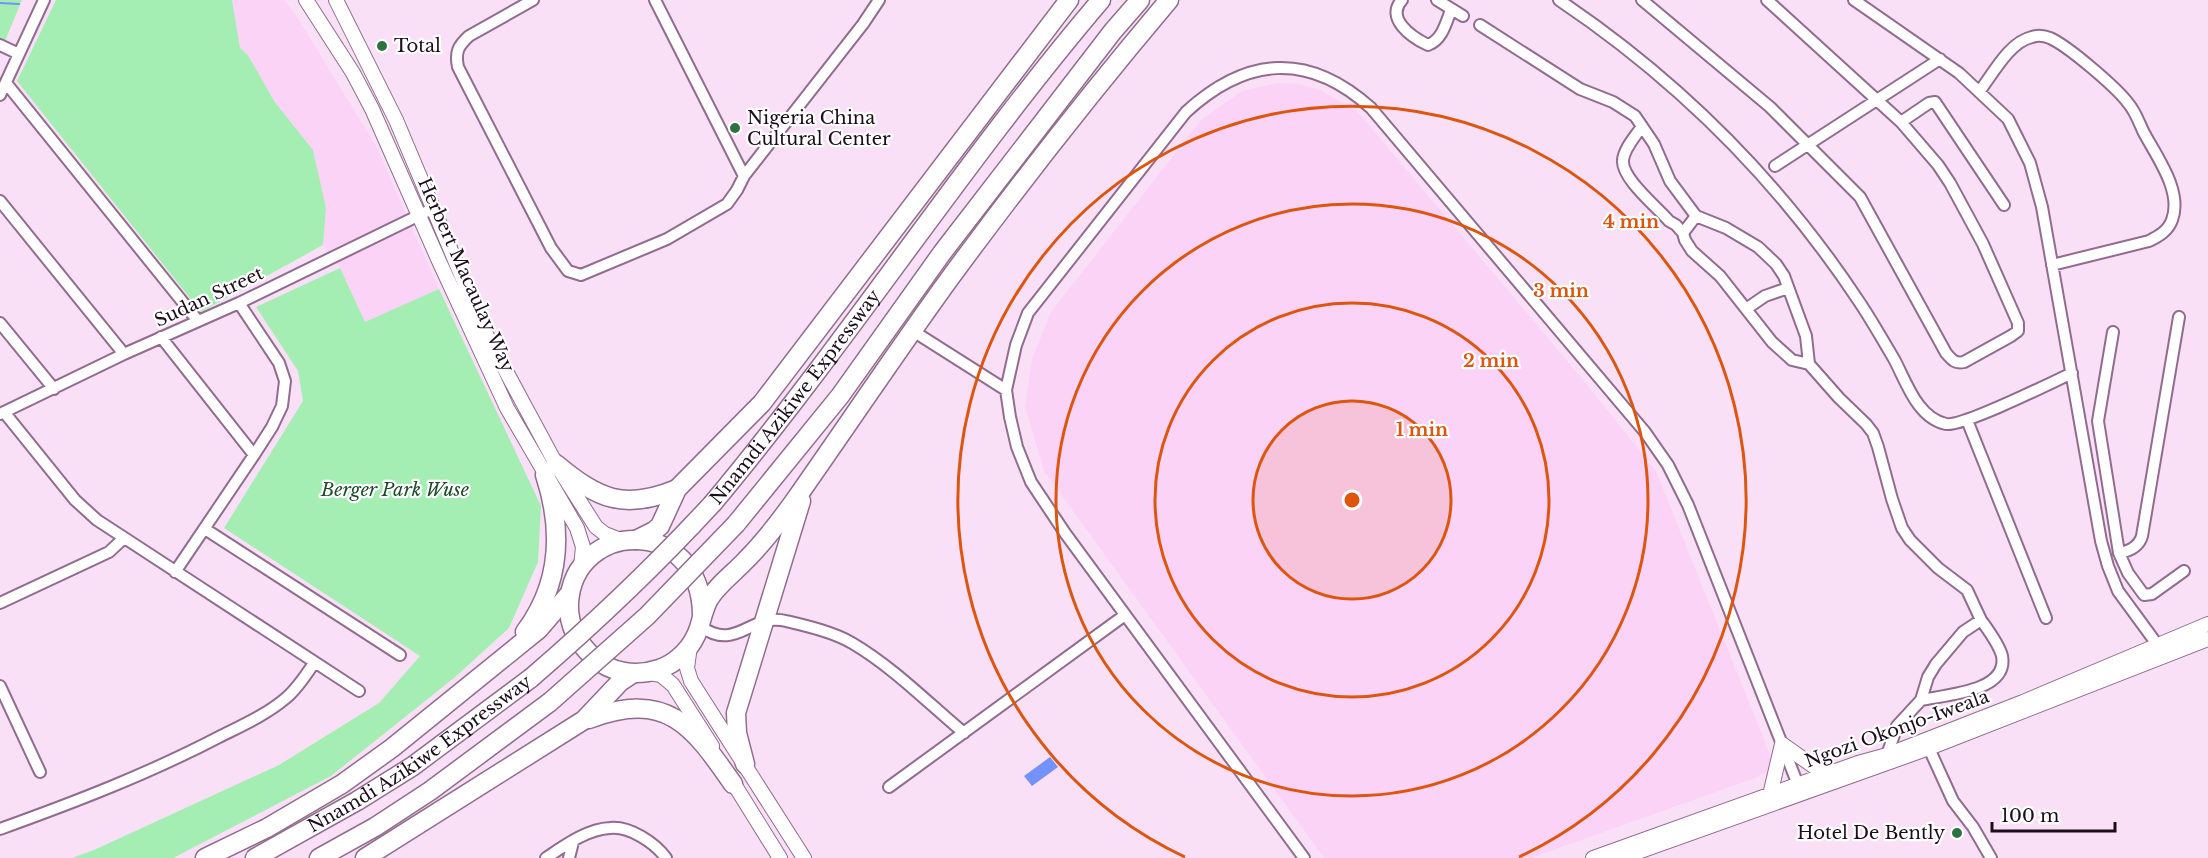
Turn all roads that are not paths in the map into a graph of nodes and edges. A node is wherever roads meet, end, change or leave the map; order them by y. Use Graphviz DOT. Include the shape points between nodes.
graph roads {
  1 [pos="44,0"];
  2 [pos="307,0"];
  3 [pos="335,0"];
  4 [pos="533,0"];
  5 [pos="655,0"];
  6 [pos="879,0"];
  7 [pos="1069,0"];
  8 [pos="1101,0"];
  9 [pos="1140,0"];
  10 [pos="1169,0"];
  11 [pos="1402,0"];
  12 [pos="1437,0"];
  13 [pos="1559,0"];
  14 [pos="1642,0"];
  15 [pos="1767,0"];
  16 [pos="1854,0"];
  17 [pos="1451,10"];
  18 [pos="316,14"];
  19 [pos="1463,16"];
  20 [pos="1480,25"];
  21 [pos="0,45"];
  22 [pos="19,54"];
  23 [pos="1940,59"];
  24 [pos="6,83"];
  25 [pos="1979,92"];
  26 [pos="0,95"];
  27 [pos="1877,100"];
  28 [pos="1901,122"];
  29 [pos="1001,126"];
  30 [pos="1642,126"];
  31 [pos="1807,145"];
  32 [pos="1775,166"];
  33 [pos="1008,167"];
  34 [pos="744,176"];
  35 [pos="0,201"];
  36 [pos="2004,206"];
  37 [pos="432,209"];
  38 [pos="419,216"];
  39 [pos="1696,216"];
  40 [pos="905,217"];
  41 [pos="1683,233"];
  42 [pos="2052,265"];
  43 [pos="950,278"];
  44 [pos="1788,288"];
  45 [pos="238,303"];
  46 [pos="1746,309"];
  47 [pos="2179,317"];
  48 [pos="198,321"];
  49 [pos="0,323"];
  50 [pos="913,331"];
  51 [pos="2113,332"];
  52 [pos="161,337"];
  53 [pos="124,354"];
  54 [pos="1809,364"];
  55 [pos="2072,373"];
  56 [pos="54,389"];
  57 [pos="1006,390"];
  58 [pos="2,413"];
  59 [pos="1967,420"];
  60 [pos="254,455"];
  61 [pos="550,469"];
  62 [pos="814,473"];
  63 [pos="677,489"];
  64 [pos="2111,495"];
  65 [pos="2094,498"];
  66 [pos="205,529"];
  67 [pos="124,538"];
  68 [pos="629,540"];
  69 [pos="2119,553"];
  70 [pos="581,567"];
  71 [pos="2184,571"];
  72 [pos="175,572"];
  73 [pos="570,594"];
  74 [pos="0,603"];
  75 [pos="1125,615"];
  76 [pos="2046,618"];
  77 [pos="1981,620"];
  78 [pos="701,621"];
  79 [pos="764,621"];
  80 [pos="2208,624"];
  81 [pos="2208,639"];
  82 [pos="690,646"];
  83 [pos="2162,651"];
  84 [pos="399,655"];
  85 [pos="507,656"];
  86 [pos="314,663"];
  87 [pos="640,673"];
  88 [pos="0,686"];
  89 [pos="360,691"];
  90 [pos="1921,700"];
  91 [pos="584,720"];
  92 [pos="964,732"];
  93 [pos="1782,744"];
  94 [pos="1926,744"];
  95 [pos="1887,755"];
  96 [pos="745,764"];
  97 [pos="40,772"];
  98 [pos="1826,775"];
  99 [pos="734,784"];
  100 [pos="890,787"];
  101 [pos="1800,790"];
  102 [pos="1770,795"];
  103 [pos="0,829"];
  104 [pos="573,842"];
  105 [pos="1644,854"];
  106 [pos="1616,856"];
  107 [pos="551,857"];
  108 [pos="205,858"];
  109 [pos="255,858"];
  110 [pos="319,858"];
  111 [pos="365,858"];
  112 [pos="569,858"];
  113 [pos="666,858"];
  114 [pos="780,858"];
  115 [pos="804,858"];
  116 [pos="1304,858"];
  117 [pos="1593,858"];
  118 [pos="1991,858"];
  1 -- 22 [label="street"];
  2 -- 18 [label="main road, Herbert Macaulay Way"];
  3 -- 18 [label="main road"];
  3 -- 37 [label="main road, Herbert Macaulay Way" via="396,120"];
  4 -- 34 [label="street" via="469,36 456,54 458,67 551,248 568,271 581,275 667,239 727,204"];
  5 -- 34 [label="street"];
  6 -- 34 [label="street"];
  7 -- 40 [label="highway, Nnamdi Azikiwe Expressway"];
  8 -- 29 [label="highway, Nnamdi Azikiwe Expressway"];
  9 -- 33 [label="highway, Nnamdi Azikiwe Expressway"];
  10 -- 43 [label="highway"];
  11 -- 17 [label="street" via="1395,15 1400,24 1428,45 1439,37"];
  12 -- 17 [label="street"];
  13 -- 59 [label="street" via="1664,78 1718,128 1812,233 1871,320 1923,409 1933,419 1947,424"];
  14 -- 31 [label="street" via="1770,107"];
  15 -- 27 [label="street"];
  16 -- 23 [label="street"];
  17 -- 19 [label="street"];
  18 -- 38 [label="main road, Herbert Macaulay Way" via="372,109"];
  20 -- 30 [label="street" via="1580,89 1628,111"];
  21 -- 22 [label="street"];
  22 -- 24 [label="street"];
  23 -- 25 [label="street"];
  23 -- 27 [label="street"];
  24 -- 26 [label="street"];
  24 -- 48 [label="street"];
  25 -- 42 [label="street" via="2008,119 2030,163"];
  25 -- 42 [label="street" via="2022,41 2031,37 2051,38 2129,104 2165,171 2175,204 2169,228 2149,241"];
  27 -- 28 [label="street"];
  27 -- 31 [label="street"];
  28 -- 31 [label="street" via="1950,183 1983,244 2018,323 2018,331 2012,336 1964,362 1958,363 1946,353 1860,197"];
  28 -- 36 [label="street" via="1929,102 1935,102"];
  29 -- 40 [label="highway"];
  29 -- 109 [label="highway, Nnamdi Azikiwe Expressway, bridge" via="766,440 663,557 531,678 413,766"];
  30 -- 39 [label="street" via="1670,181"];
  30 -- 41 [label="street" via="1627,148 1624,170"];
  31 -- 32 [label="street"];
  33 -- 43 [label="highway"];
  33 -- 110 [label="highway, Nnamdi Azikiwe Expressway, bridge" via="840,396 736,524 648,616 550,702 430,791"];
  35 -- 53 [label="street"];
  37 -- 38 [label="street, Sudan Street"];
  37 -- 61 [label="main road, Herbert Macaulay Way"];
  38 -- 45 [label="street, Sudan Street"];
  38 -- 61 [label="main road, Herbert Macaulay Way" via="507,408"];
  39 -- 41 [label="street"];
  39 -- 44 [label="street" via="1758,247 1776,264"];
  40 -- 63 [label="highway, Nnamdi Azikiwe Expressway" via="762,403"];
  41 -- 46 [label="street" via="1692,251 1720,276"];
  42 -- 55 [label="street"];
  43 -- 50 [label="highway"];
  44 -- 46 [label="street" via="1765,296"];
  44 -- 54 [label="street" via="1806,336"];
  45 -- 48 [label="street, Sudan Street"];
  45 -- 60 [label="street" via="279,363 285,381 282,406"];
  46 -- 54 [label="street" via="1792,360"];
  47 -- 69 [label="street" via="2141,541"];
  48 -- 52 [label="street, Sudan Street"];
  49 -- 56 [label="street"];
  50 -- 57 [label="street"];
  50 -- 62 [label="highway"];
  51 -- 64 [label="street" via="2098,421"];
  52 -- 53 [label="street, Sudan Street"];
  52 -- 60 [label="street"];
  53 -- 56 [label="street, Sudan Street"];
  54 -- 77 [label="street" via="1874,433 1902,528 1938,568 1967,590"];
  55 -- 59 [label="street"];
  55 -- 65 [label="street"];
  56 -- 58 [label="street, Sudan Street"];
  57 -- 75 [label="street" via="1017,447 1031,482"];
  57 -- 93 [label="street" via="1028,313 1186,112 1203,96 1235,78 1268,68 1296,69 1329,77 1371,108 1645,432 1668,465 1688,505"];
  58 -- 67 [label="street" via="75,500"];
  59 -- 76 [label="street"];
  60 -- 66 [label="street"];
  61 -- 63 [label="highway" via="616,499 646,500"];
  61 -- 68 [label="main road, Herbert Macaulay Way" via="596,527 605,534"];
  61 -- 70 [label="main road, Herbert Macaulay Way" via="577,528 583,547"];
  61 -- 85 [label="highway" via="556,518 554,568 532,623"];
  62 -- 78 [label="highway" via="762,543 715,592"];
  62 -- 79 [label="highway" via="798,508"];
  63 -- 68 [label="highway, Nnamdi Azikiwe Expressway" via="660,526"];
  64 -- 65 [label="street"];
  64 -- 69 [label="street"];
  65 -- 83 [label="street" via="2101,541 2115,583"];
  66 -- 72 [label="street"];
  66 -- 84 [label="street"];
  67 -- 72 [label="street"];
  67 -- 74 [label="street" via="109,552"];
  68 -- 70 [label="highway" via="607,546"];
  68 -- 78 [label="highway" via="654,542 672,550 686,563 702,597"];
  69 -- 71 [label="street" via="2144,596"];
  70 -- 73 [label="highway"];
  72 -- 86 [label="street"];
  73 -- 85 [label="highway, Nnamdi Azikiwe Expressway"];
  73 -- 87 [label="highway" via="573,631 583,648 614,670"];
  75 -- 92 [label="street"];
  75 -- 116 [label="street"];
  77 -- 90 [label="street" via="1964,632 1936,664"];
  77 -- 90 [label="street" via="2002,653 1998,675 1980,688"];
  78 -- 79 [label="street" via="711,634 723,636"];
  78 -- 82 [label="highway"];
  79 -- 92 [label="street" via="785,621 851,643"];
  79 -- 96 [label="highway" via="736,713"];
  80 -- 83 [label="main road, Ngozi Okonjo-Iweala"];
  81 -- 83 [label="main road, Ngozi Okonjo-Iweala"];
  82 -- 87 [label="highway" via="664,667"];
  82 -- 96 [label="main road" via="687,668 691,681"];
  83 -- 94 [label="main road, Ngozi Okonjo-Iweala" via="2023,702"];
  85 -- 108 [label="highway, Nnamdi Azikiwe Expressway" via="342,784 267,828"];
  86 -- 89 [label="street"];
  86 -- 103 [label="street" via="286,698 267,712 123,782"];
  87 -- 91 [label="highway" via="620,682"];
  87 -- 99 [label="main road" via="661,675 673,685"];
  88 -- 97 [label="street"];
  90 -- 95 [label="street" via="1898,726"];
  91 -- 99 [label="highway" via="616,709 645,708 668,714 697,735"];
  91 -- 111 [label="highway"];
  92 -- 100 [label="street"];
  93 -- 98 [label="main road"];
  93 -- 101 [label="street"];
  93 -- 102 [label="main road"];
  94 -- 95 [label="main road, Ngozi Okonjo-Iweala"];
  94 -- 101 [label="main road, Ngozi Okonjo-Iweala"];
  94 -- 118 [label="street" via="1953,801"];
  95 -- 98 [label="main road, Ngozi Okonjo-Iweala"];
  96 -- 115 [label="main road"];
  98 -- 101 [label="main road, Ngozi Okonjo-Iweala"];
  99 -- 114 [label="main road"];
  101 -- 102 [label="main road, Ngozi Okonjo-Iweala"];
  101 -- 105 [label="main road, Ngozi Okonjo-Iweala"];
  102 -- 106 [label="main road, Ngozi Okonjo-Iweala"];
  104 -- 107 [label="street"];
  104 -- 112 [label="street"];
  104 -- 113 [label="street" via="590,832 611,827 657,846"];
  105 -- 106 [label="main road, Ngozi Okonjo-Iweala"];
  106 -- 117 [label="main road, Ngozi Okonjo-Iweala"];
}
